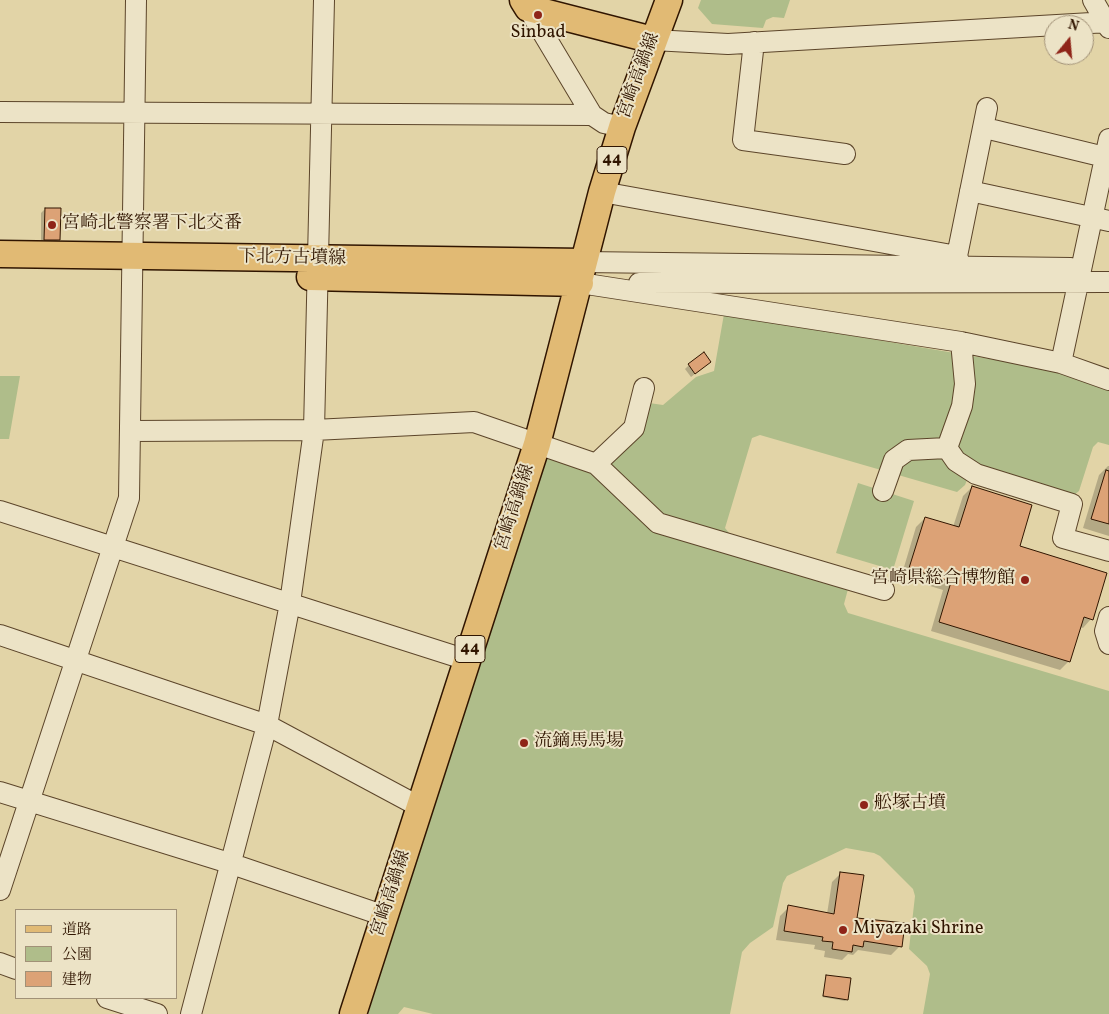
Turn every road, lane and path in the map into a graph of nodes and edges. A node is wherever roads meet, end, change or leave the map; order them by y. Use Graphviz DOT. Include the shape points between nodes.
graph roads {
  1 [pos="136,0"];
  2 [pos="324,0"];
  3 [pos="668,0"];
  4 [pos="1093,0"];
  5 [pos="526,4"];
  6 [pos="1108,24"];
  7 [pos="653,40"];
  8 [pos="754,42"];
  9 [pos="987,108"];
  10 [pos="0,112"];
  11 [pos="135,113"];
  12 [pos="321,114"];
  13 [pos="592,115"];
  14 [pos="622,127"];
  15 [pos="985,128"];
  16 [pos="1108,152"];
  17 [pos="845,154"];
  18 [pos="970,191"];
  19 [pos="602,192"];
  20 [pos="1101,219"];
  21 [pos="0,254"];
  22 [pos="959,260"];
  23 [pos="133,265"];
  24 [pos="318,269"];
  25 [pos="1109,269"];
  26 [pos="0,270"];
  27 [pos="581,273"];
  28 [pos="1080,275"];
  29 [pos="1109,282"];
  30 [pos="961,342"];
  31 [pos="1062,363"];
  32 [pos="1109,380"];
  33 [pos="644,388"];
  34 [pos="314,430"];
  35 [pos="130,431"];
  36 [pos="537,444"];
  37 [pos="947,448"];
  38 [pos="596,464"];
  39 [pos="883,491"];
  40 [pos="0,512"];
  41 [pos="113,547"];
  42 [pos="1109,551"];
  43 [pos="884,590"];
  44 [pos="290,603"];
  45 [pos="1109,617"];
  46 [pos="0,635"];
  47 [pos="1109,644"];
  48 [pos="77,660"];
  49 [pos="466,660"];
  50 [pos="267,725"];
  51 [pos="0,792"];
  52 [pos="30,801"];
  53 [pos="420,807"];
  54 [pos="229,864"];
  55 [pos="0,890"];
  56 [pos="385,916"];
  57 [pos="0,963"];
  58 [pos="15,969"];
  59 [pos="109,999"];
  60 [pos="157,1014"];
  61 [pos="191,1014"];
  62 [pos="353,1014"];
  1 -- 11 [label="street"];
  2 -- 12 [label="street"];
  3 -- 7 [label="main road, 宮崎高鍋線 / 44"];
  4 -- 6 [label="street"];
  5 -- 7 [label="main road"];
  5 -- 13 [label="street"];
  6 -- 8 [label="street"];
  7 -- 8 [label="street" via="728,44"];
  7 -- 14 [label="main road, 宮崎高鍋線 / 44"];
  8 -- 17 [label="street" via="743,140"];
  9 -- 15 [label="street"];
  10 -- 11 [label="street"];
  11 -- 12 [label="street"];
  11 -- 23 [label="street"];
  12 -- 13 [label="street"];
  12 -- 24 [label="street"];
  13 -- 14 [label="street" via="604,123"];
  14 -- 19 [label="main road, 宮崎高鍋線 / 44"];
  15 -- 16 [label="street"];
  15 -- 18 [label="street"];
  16 -- 20 [label="street"];
  18 -- 20 [label="street"];
  18 -- 22 [label="street"];
  19 -- 22 [label="street"];
  19 -- 27 [label="main road, 宮崎高鍋線 / 44"];
  20 -- 28 [label="street"];
  21 -- 23 [label="main road, 下北方古墳線"];
  22 -- 27 [label="street"];
  22 -- 28 [label="street"];
  23 -- 24 [label="main road, 下北方古墳線"];
  23 -- 26 [label="main road, 下北方古墳線"];
  23 -- 35 [label="street"];
  24 -- 27 [label="main road, 下北方古墳線"];
  24 -- 34 [label="street"];
  25 -- 28 [label="street"];
  27 -- 28 [label="street"];
  27 -- 30 [label="street"];
  27 -- 36 [label="main road, 宮崎高鍋線 / 44"];
  28 -- 29 [label="street"];
  28 -- 31 [label="street"];
  30 -- 31 [label="street"];
  30 -- 37 [label="street" via="965,384 962,406"];
  31 -- 32 [label="street"];
  33 -- 38 [label="street" via="634,428"];
  34 -- 35 [label="street"];
  34 -- 36 [label="street" via="474,422"];
  34 -- 44 [label="street"];
  35 -- 41 [label="street" via="129,498"];
  36 -- 38 [label="street"];
  36 -- 49 [label="main road, 宮崎高鍋線 / 44"];
  37 -- 39 [label="street" via="908,450 894,460"];
  37 -- 42 [label="street" via="956,460 976,474 1072,504 1063,538"];
  38 -- 43 [label="street" via="658,523 747,542"];
  40 -- 41 [label="street"];
  41 -- 44 [label="street"];
  41 -- 48 [label="street"];
  44 -- 49 [label="street"];
  44 -- 50 [label="street"];
  45 -- 47 [label="street" via="1105,631"];
  46 -- 48 [label="street"];
  48 -- 50 [label="street"];
  48 -- 52 [label="street"];
  49 -- 53 [label="main road, 宮崎高鍋線 / 44"];
  50 -- 53 [label="street"];
  50 -- 54 [label="street"];
  51 -- 52 [label="street"];
  52 -- 54 [label="street"];
  52 -- 55 [label="street"];
  53 -- 56 [label="main road, 宮崎高鍋線 / 44"];
  54 -- 56 [label="street"];
  54 -- 61 [label="street"];
  56 -- 62 [label="main road, 宮崎高鍋線 / 44"];
  57 -- 58 [label="street"];
  59 -- 60 [label="street"];
}
